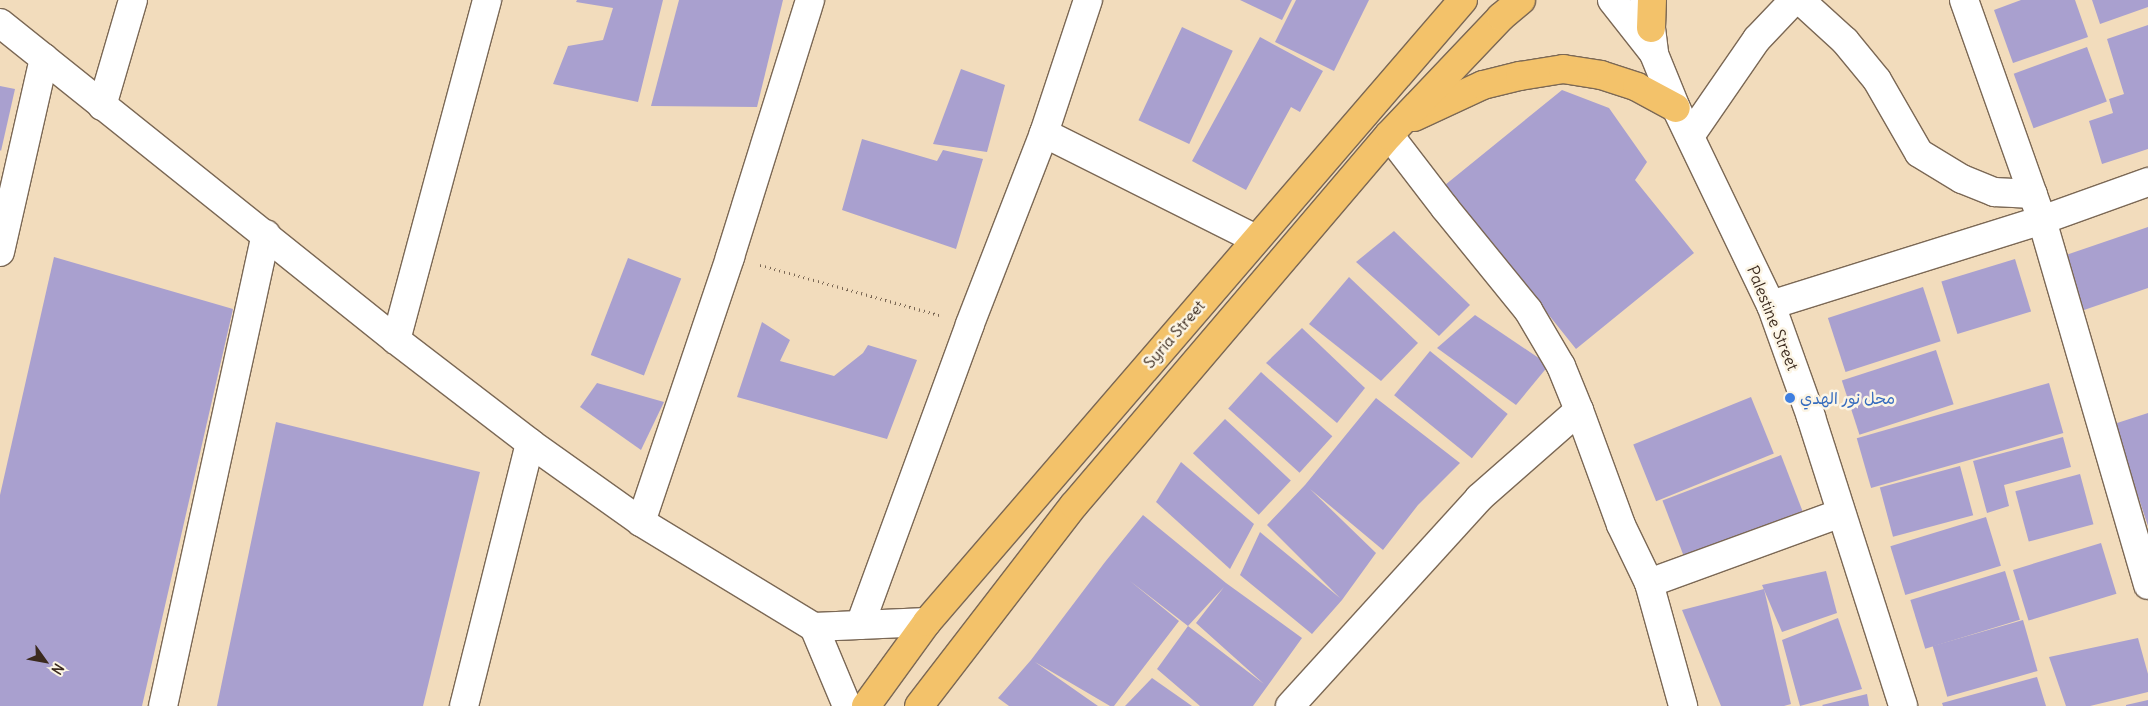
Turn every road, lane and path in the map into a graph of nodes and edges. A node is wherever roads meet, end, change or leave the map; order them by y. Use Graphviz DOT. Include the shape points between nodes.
graph roads {
  1 [pos="133,0"];
  2 [pos="487,0"];
  3 [pos="810,0"];
  4 [pos="1088,0"];
  5 [pos="1463,0"];
  6 [pos="1522,0"];
  7 [pos="1612,0"];
  8 [pos="1641,0"];
  9 [pos="1652,0"];
  10 [pos="1794,0"];
  11 [pos="1800,0"];
  12 [pos="1964,0"];
  13 [pos="0,22"];
  14 [pos="1652,41"];
  15 [pos="44,58"];
  16 [pos="102,106"];
  17 [pos="1676,108"];
  18 [pos="1394,129"];
  19 [pos="1044,133"];
  20 [pos="1690,136"];
  21 [pos="2148,182"];
  22 [pos="2033,194"];
  23 [pos="2042,220"];
  24 [pos="266,234"];
  25 [pos="1256,239"];
  26 [pos="0,252"];
  27 [pos="730,257"];
  28 [pos="1771,305"];
  29 [pos="970,324"];
  30 [pos="396,340"];
  31 [pos="1578,410"];
  32 [pos="530,443"];
  33 [pos="1841,513"];
  34 [pos="641,522"];
  35 [pos="1649,583"];
  36 [pos="2148,585"];
  37 [pos="927,622"];
  38 [pos="860,625"];
  39 [pos="814,627"];
  40 [pos="163,706"];
  41 [pos="464,706"];
  42 [pos="847,706"];
  43 [pos="866,706"];
  44 [pos="919,706"];
  45 [pos="1290,706"];
  46 [pos="1683,706"];
  47 [pos="1903,706"];
  1 -- 16 [label="street"];
  2 -- 30 [label="street"];
  3 -- 27 [label="street"];
  4 -- 19 [label="street"];
  5 -- 25 [label="main road, Syria Street"];
  6 -- 18 [label="main road" via="1501,17"];
  7 -- 14 [label="street, Palestine Street"];
  8 -- 14 [label="street, Palestine Street"];
  9 -- 14 [label="main road"];
  10 -- 20 [label="street" via="1757,39"];
  11 -- 22 [label="street" via="1845,40 1877,80 1919,153 1962,180 1994,192"];
  12 -- 22 [label="street"];
  13 -- 15 [label="street"];
  14 -- 17 [label="street, Palestine Street"];
  15 -- 16 [label="street"];
  15 -- 26 [label="street"];
  16 -- 24 [label="street"];
  17 -- 18 [label="main road" via="1637,87 1601,75 1563,69 1483,86"];
  17 -- 20 [label="street, Palestine Street"];
  18 -- 31 [label="street" via="1445,208 1528,310 1561,366"];
  18 -- 44 [label="main road" via="1074,505"];
  19 -- 25 [label="street"];
  19 -- 29 [label="street"];
  20 -- 28 [label="street, Palestine Street"];
  21 -- 23 [label="street"];
  22 -- 23 [label="street"];
  23 -- 28 [label="street"];
  23 -- 36 [label="street"];
  24 -- 30 [label="street"];
  24 -- 40 [label="street"];
  25 -- 37 [label="main road, Syria Street"];
  27 -- 29 [label="path"];
  27 -- 34 [label="street"];
  28 -- 33 [label="street, Palestine Street"];
  29 -- 38 [label="street"];
  30 -- 32 [label="street"];
  31 -- 35 [label="street" via="1621,525"];
  31 -- 45 [label="street" via="1479,498"];
  32 -- 34 [label="street"];
  32 -- 41 [label="street"];
  33 -- 35 [label="street"];
  33 -- 47 [label="street, Palestine Street"];
  34 -- 39 [label="street"];
  35 -- 46 [label="street"];
  37 -- 38 [label="street"];
  37 -- 43 [label="main road, Syria Street"];
  38 -- 39 [label="street"];
  39 -- 42 [label="street"];
}
